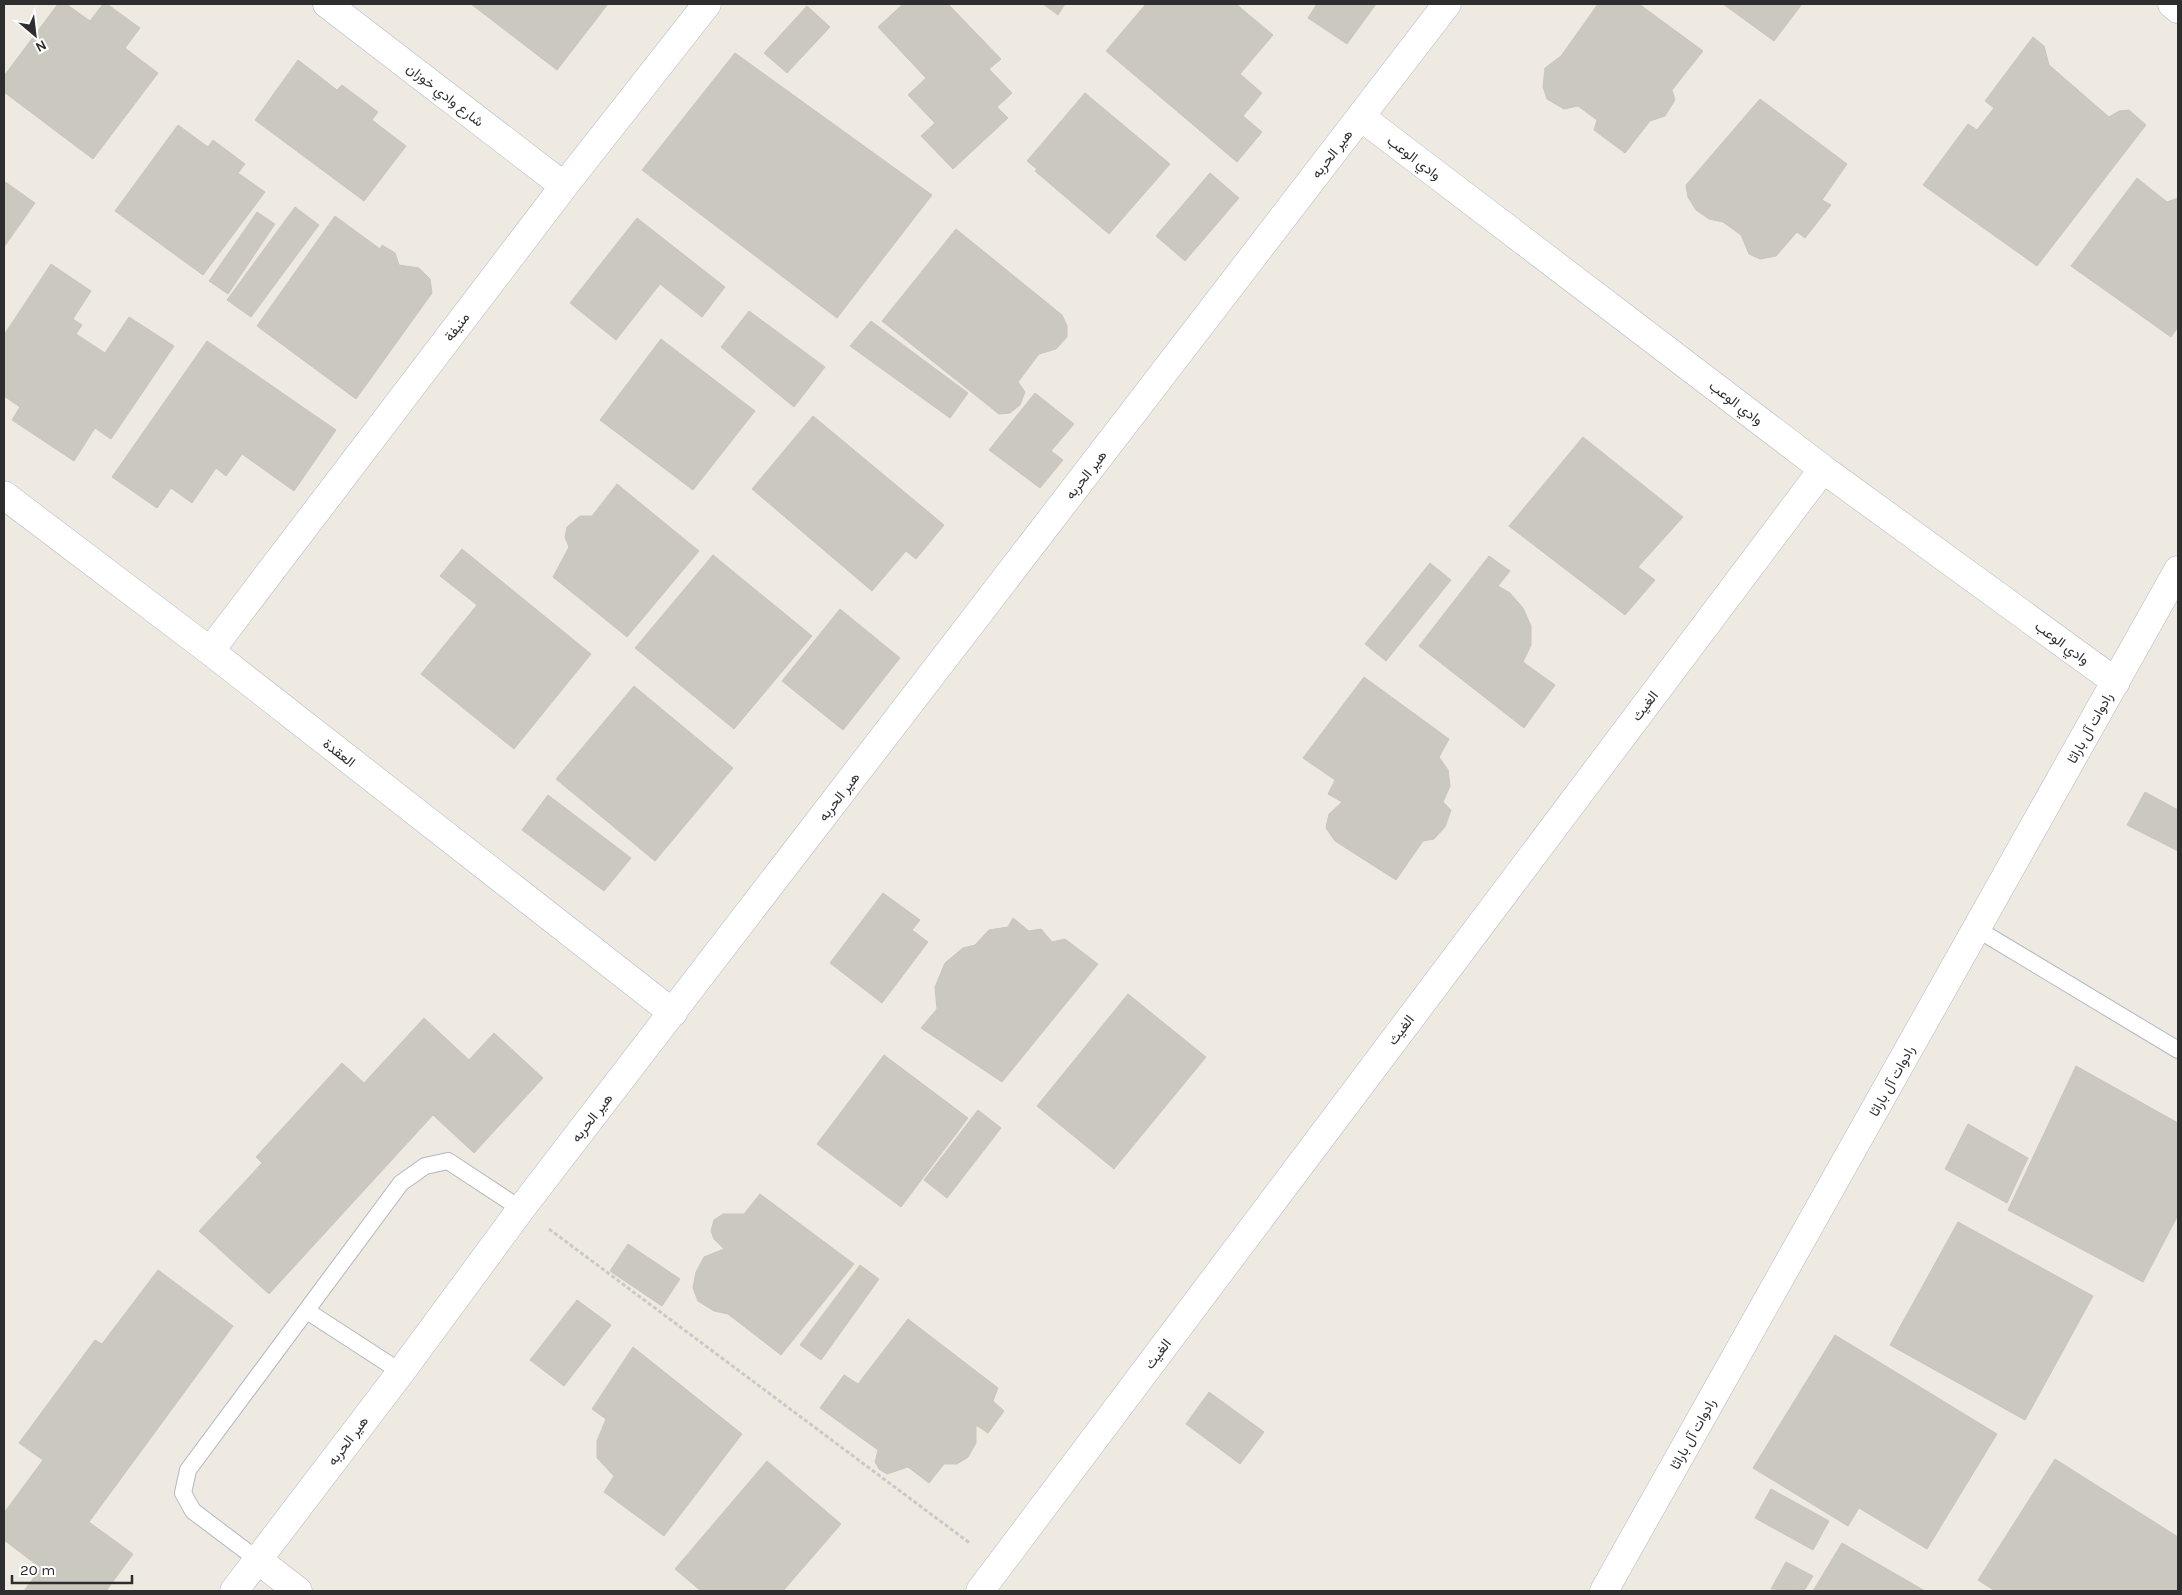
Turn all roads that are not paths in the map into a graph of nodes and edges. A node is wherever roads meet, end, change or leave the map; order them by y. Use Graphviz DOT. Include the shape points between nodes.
graph roads {
  1 [pos="327,4"];
  2 [pos="707,4"];
  3 [pos="1447,4"];
  4 [pos="2172,4"];
  5 [pos="2178,9"];
  6 [pos="1361,118"];
  7 [pos="564,186"];
  8 [pos="1823,468"];
  9 [pos="4,495"];
  10 [pos="2178,570"];
  11 [pos="210,651"];
  12 [pos="2116,682"];
  13 [pos="1977,929"];
  14 [pos="673,1013"];
  15 [pos="2178,1050"];
  16 [pos="521,1209"];
  17 [pos="307,1311"];
  18 [pos="401,1372"];
  19 [pos="258,1560"];
  20 [pos="234,1591"];
  21 [pos="298,1591"];
  22 [pos="980,1591"];
  23 [pos="1604,1591"];
  1 -- 7 [label="street, شارع وادي خوزان"];
  2 -- 7 [label="street, منيفة"];
  3 -- 6 [label="street, هير الحربه"];
  4 -- 5 [label="street"];
  6 -- 8 [label="street, وادي الوعب"];
  6 -- 14 [label="street, هير الحربه"];
  7 -- 11 [label="street, منيفة"];
  8 -- 12 [label="street, وادي الوعب"];
  8 -- 22 [label="street, الغيث"];
  9 -- 11 [label="street, العقدة"];
  10 -- 12 [label="street, رادوات آل باراثا"];
  11 -- 14 [label="street, العقدة"];
  12 -- 13 [label="street, رادوات آل باراثا"];
  13 -- 15 [label="lane"];
  13 -- 23 [label="street, رادوات آل باراثا"];
  14 -- 16 [label="street, هير الحربه"];
  16 -- 17 [label="lane" via="448,1161 425,1166 401,1183"];
  16 -- 18 [label="street, هير الحربه"];
  17 -- 18 [label="lane"];
  17 -- 19 [label="lane" via="188,1470 183,1493 193,1511"];
  18 -- 19 [label="street, هير الحربه"];
  19 -- 20 [label="street, هير الحربه"];
  19 -- 21 [label="street"];
}
